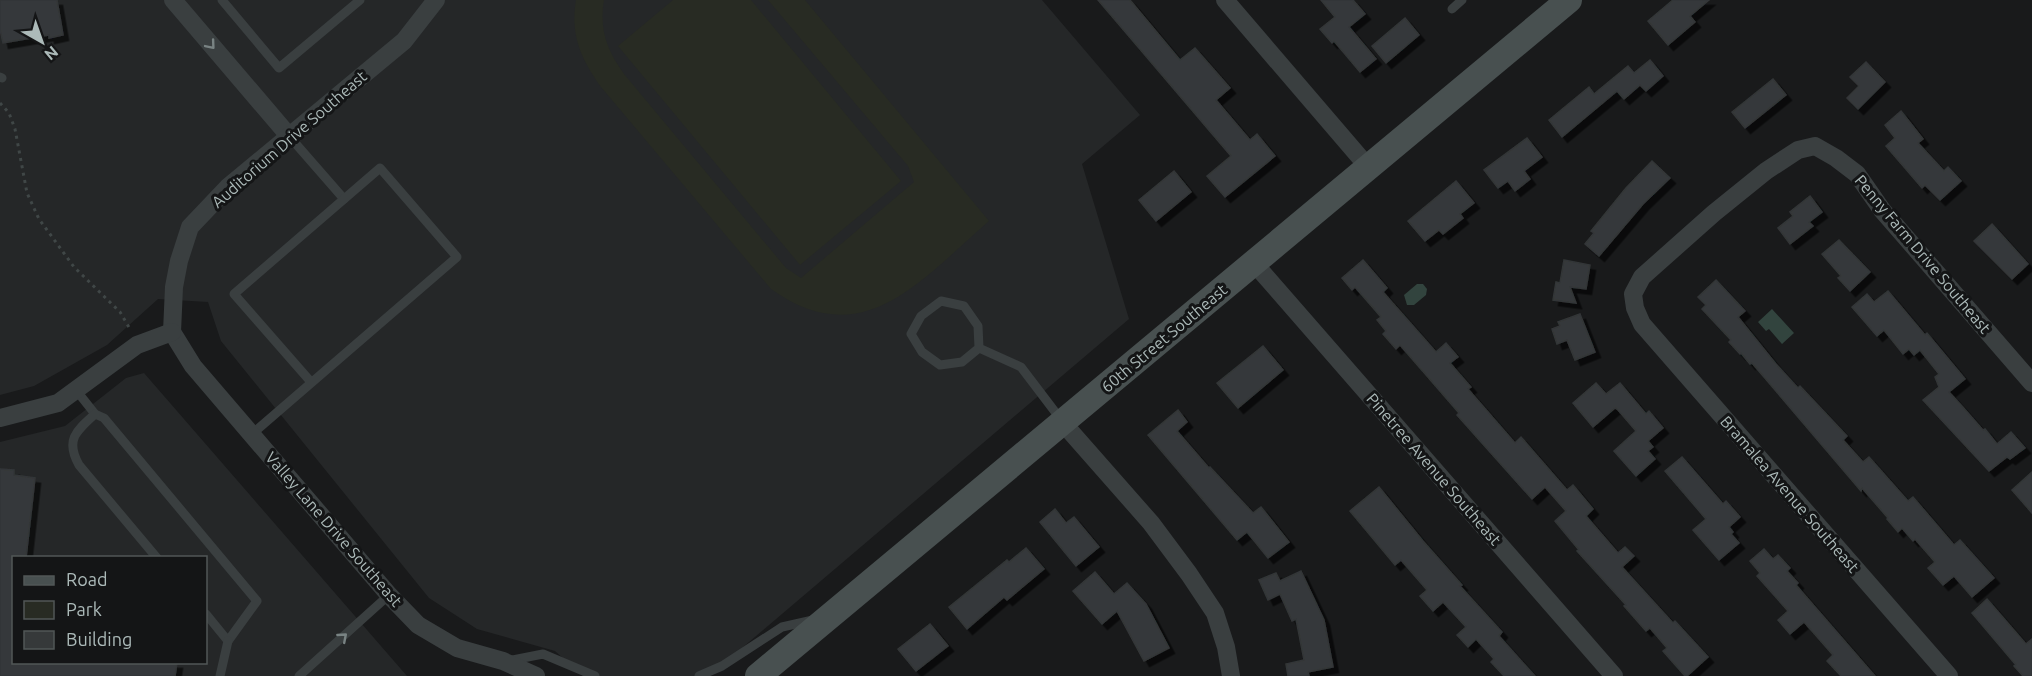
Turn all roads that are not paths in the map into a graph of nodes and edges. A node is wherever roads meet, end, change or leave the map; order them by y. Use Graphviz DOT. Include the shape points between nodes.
graph roads {
  1 [pos="173,0"];
  2 [pos="222,0"];
  3 [pos="360,0"];
  4 [pos="436,0"];
  5 [pos="1225,0"];
  6 [pos="1462,0"];
  7 [pos="1569,0"];
  8 [pos="1452,9"];
  9 [pos="289,136"];
  10 [pos="1369,168"];
  11 [pos="344,199"];
  12 [pos="1714,213"];
  13 [pos="1254,263"];
  14 [pos="172,332"];
  15 [pos="979,348"];
  16 [pos="311,382"];
  17 [pos="2032,383"];
  18 [pos="75,390"];
  19 [pos="94,414"];
  20 [pos="0,418"];
  21 [pos="1063,423"];
  22 [pos="252,434"];
  23 [pos="156,556"];
  24 [pos="389,595"];
  25 [pos="207,615"];
  26 [pos="830,616"];
  27 [pos="228,641"];
  28 [pos="503,661"];
  29 [pos="220,676"];
  30 [pos="299,676"];
  31 [pos="536,676"];
  32 [pos="596,676"];
  33 [pos="699,676"];
  34 [pos="758,676"];
  35 [pos="1231,676"];
  36 [pos="1614,676"];
  37 [pos="1949,676"];
  1 -- 9 [label="street, one-way"];
  2 -- 3 [label="lane" via="279,68"];
  4 -- 9 [label="street, Auditorium Drive Southeast" via="404,41"];
  5 -- 10 [label="street"];
  6 -- 8 [label="lane"];
  7 -- 10 [label="main road, 60th Street Southeast"];
  9 -- 11 [label="lane"];
  9 -- 14 [label="street, Auditorium Drive Southeast" via="228,187 190,227 174,287"];
  10 -- 13 [label="main road, 60th Street Southeast"];
  11 -- 16 [label="lane" via="234,294"];
  11 -- 16 [label="lane" via="380,168 457,257"];
  12 -- 17 [label="street, Penny Farm Drive Southeast" via="1766,171 1798,150 1815,146 1857,174 1882,210"];
  12 -- 37 [label="street, Bramalea Avenue Southeast" via="1642,277 1633,294 1642,324"];
  13 -- 21 [label="main road, 60th Street Southeast"];
  13 -- 36 [label="street, Pinetree Avenue Southeast"];
  14 -- 18 [label="street" via="137,345"];
  14 -- 22 [label="street, Valley Lane Drive Southeast" via="193,366"];
  15 -- 15 [label="lane" via="962,362 940,365 922,352 911,334 921,316 941,301 964,306 978,326"];
  15 -- 21 [label="lane" via="1021,367"];
  16 -- 22 [label="lane"];
  18 -- 19 [label="lane"];
  18 -- 20 [label="street" via="58,403"];
  19 -- 23 [label="lane" via="76,431 72,453"];
  19 -- 27 [label="lane" via="104,418 257,601"];
  21 -- 26 [label="main road, 60th Street Southeast"];
  21 -- 35 [label="street" via="1190,574 1215,614"];
  22 -- 24 [label="street, Valley Lane Drive Southeast"];
  24 -- 28 [label="street, Valley Lane Drive Southeast" via="418,625 457,648"];
  30 -- 24 [label="lane, one-way"];
  25 -- 27 [label="lane"];
  26 -- 33 [label="lane" via="782,627 722,666"];
  26 -- 34 [label="main road, 60th Street Southeast"];
  27 -- 29 [label="lane"];
  28 -- 31 [label="street, Valley Lane Drive Southeast"];
  28 -- 32 [label="lane" via="543,654"];
}
